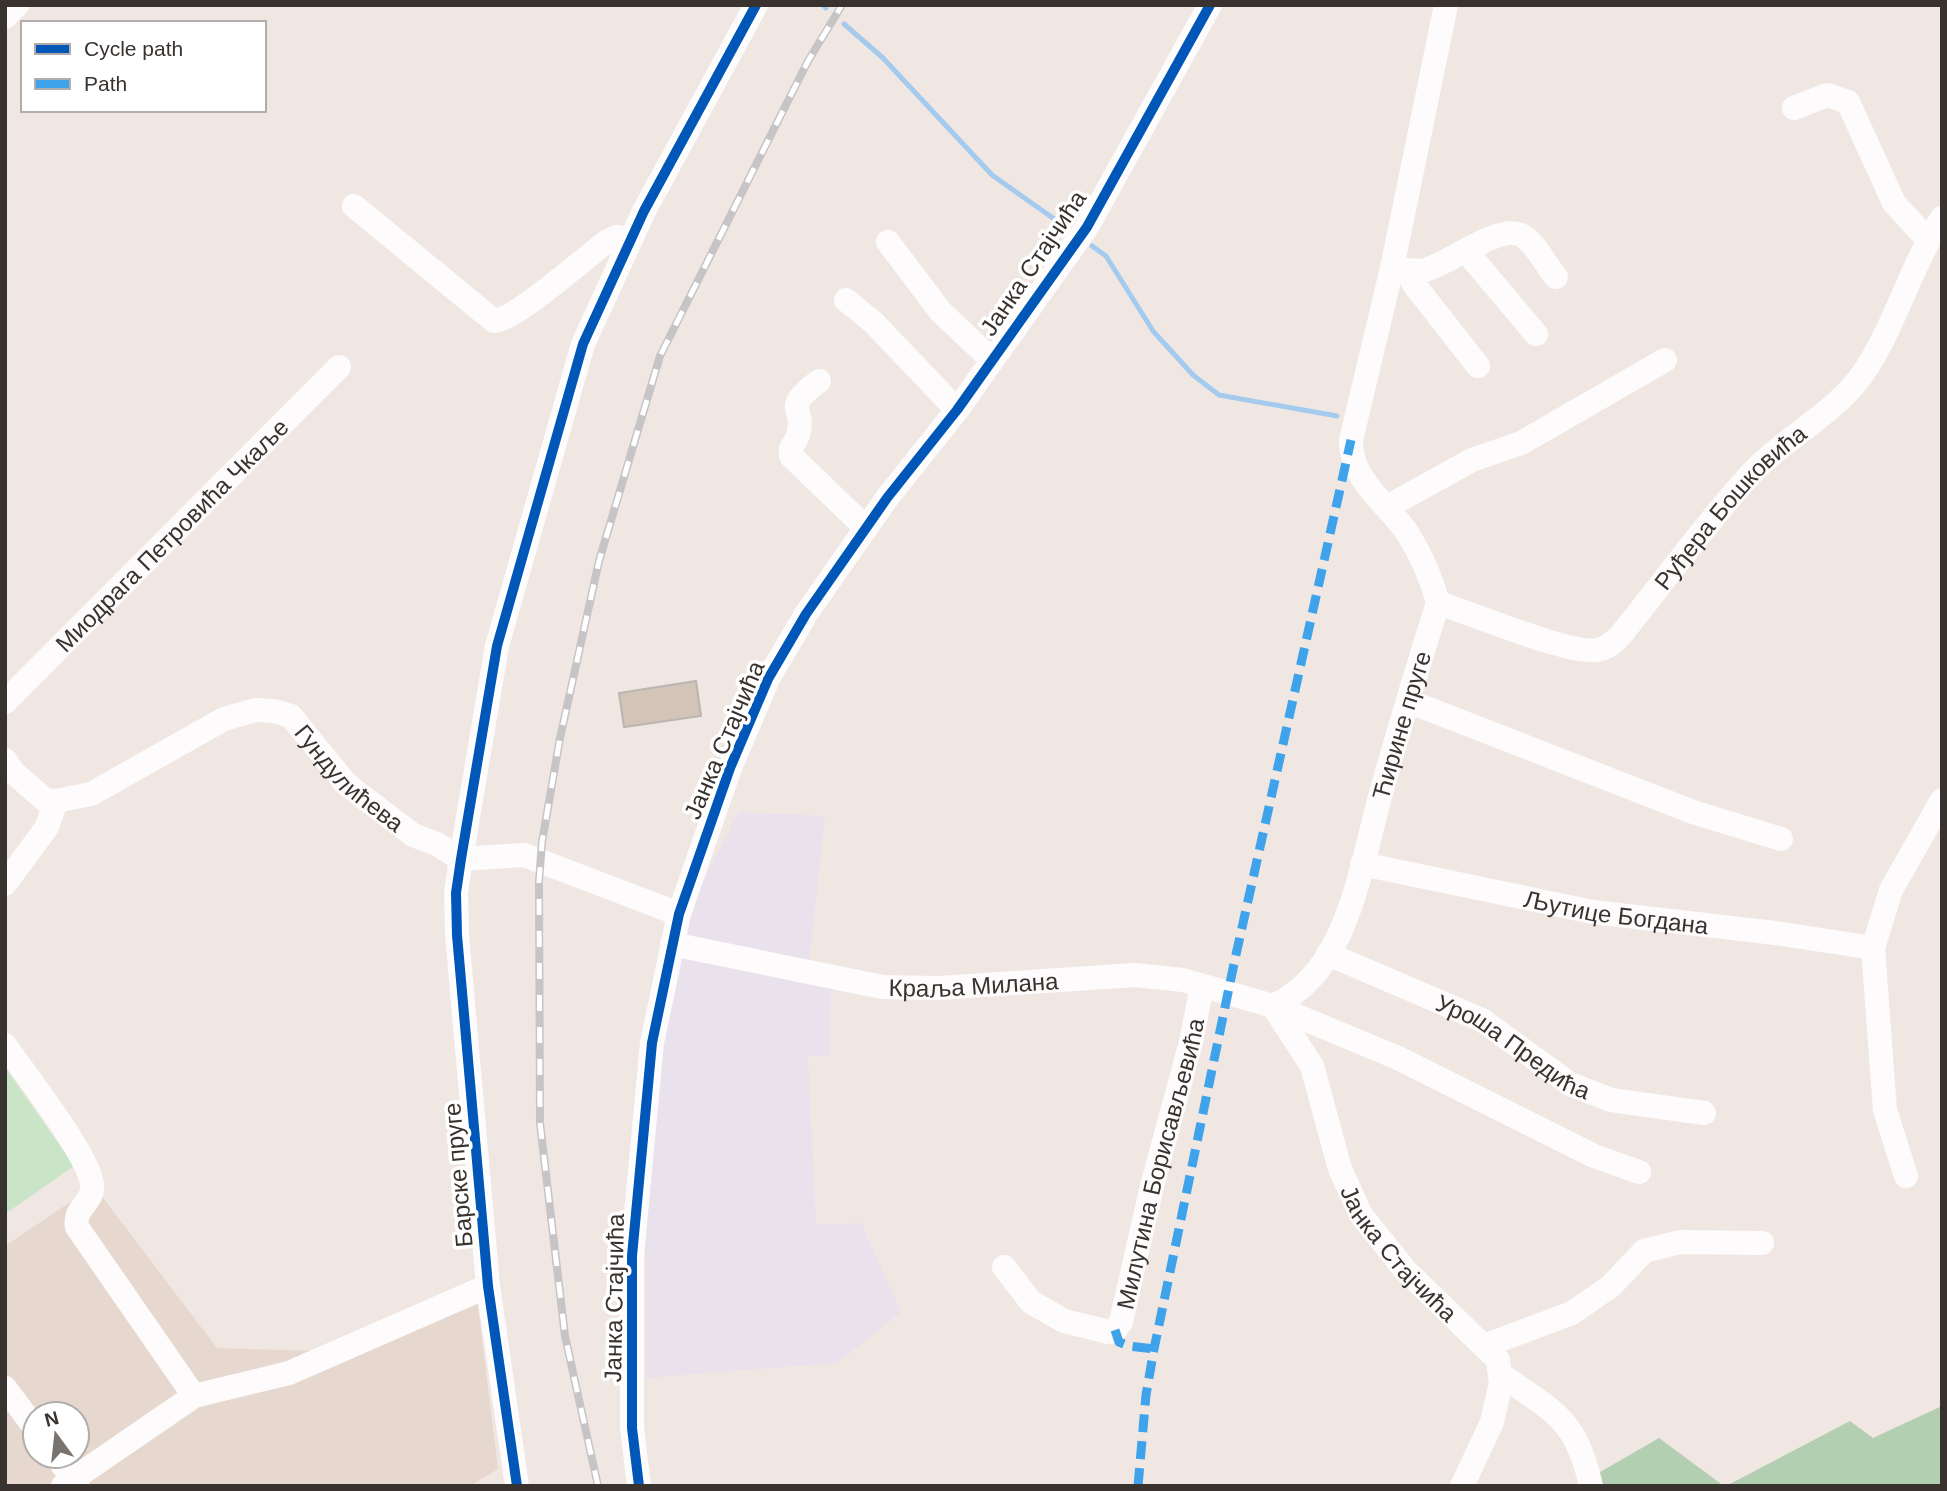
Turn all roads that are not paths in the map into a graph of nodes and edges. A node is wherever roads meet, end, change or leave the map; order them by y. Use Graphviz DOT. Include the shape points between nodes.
graph roads {
  1 [pos="17,5"];
  2 [pos="756,5"];
  3 [pos="1210,5"];
  4 [pos="1446,5"];
  5 [pos="5,17"];
  6 [pos="1794,108"];
  7 [pos="354,206"];
  8 [pos="1942,218"];
  9 [pos="631,239"];
  10 [pos="1928,240"];
  11 [pos="888,242"];
  12 [pos="1466,251"];
  13 [pos="1399,269"];
  14 [pos="1556,277"];
  15 [pos="846,300"];
  16 [pos="1535,334"];
  17 [pos="992,360"];
  18 [pos="1665,360"];
  19 [pos="1478,366"];
  20 [pos="339,367"];
  21 [pos="819,381"];
  22 [pos="957,410"];
  23 [pos="1387,507"];
  24 [pos="866,528"];
  25 [pos="1438,603"];
  26 [pos="1408,701"];
  27 [pos="5,702"];
  28 [pos="5,760"];
  29 [pos="1942,800"];
  30 [pos="56,801"];
  31 [pos="1781,839"];
  32 [pos="461,859"];
  33 [pos="1362,864"];
  34 [pos="5,884"];
  35 [pos="679,914"];
  36 [pos="672,944"];
  37 [pos="1873,948"];
  38 [pos="1328,954"];
  39 [pos="1202,986"];
  40 [pos="1273,1006"];
  41 [pos="5,1045"];
  42 [pos="1704,1114"];
  43 [pos="1639,1172"];
  44 [pos="1906,1176"];
  45 [pos="1762,1243"];
  46 [pos="1004,1267"];
  47 [pos="488,1286"];
  48 [pos="1484,1346"];
  49 [pos="1500,1374"];
  50 [pos="5,1388"];
  51 [pos="194,1396"];
  52 [pos="21,1409"];
  53 [pos="72,1483"];
  54 [pos="517,1486"];
  55 [pos="639,1486"];
  56 [pos="1462,1486"];
  57 [pos="1591,1486"];
  1 -- 5 [label="street"];
  2 -- 9 [label="street, Барске пруге"];
  3 -- 17 [label="street, Јанка Стајчића" via="1087,227"];
  4 -- 13 [label="street"];
  6 -- 10 [label="street" via="1826,95 1848,102 1895,203"];
  7 -- 9 [label="street" via="494,321 523,307 606,242 616,237"];
  8 -- 10 [label="street, Руђера Бошковића"];
  9 -- 32 [label="street, Барске пруге" via="583,344 541,483 497,646"];
  10 -- 25 [label="street, Руђера Бошковића" via="1861,375 1840,399 1750,475 1608,646 1594,651 1558,643"];
  11 -- 17 [label="street" via="941,312"];
  12 -- 13 [label="street" via="1429,269"];
  12 -- 14 [label="street" via="1502,234 1515,233 1525,237"];
  12 -- 16 [label="street"];
  13 -- 19 [label="street"];
  13 -- 23 [label="street" via="1350,455 1356,471"];
  15 -- 22 [label="street"];
  17 -- 22 [label="street, Јанка Стајчића"];
  18 -- 23 [label="street" via="1521,443 1472,460"];
  20 -- 27 [label="street, Миодрага Петровића Чкаље"];
  21 -- 24 [label="street" via="795,407 799,430 791,456"];
  22 -- 24 [label="street, Јанка Стајчића"];
  23 -- 25 [label="street" via="1408,535"];
  24 -- 35 [label="street, Јанка Стајчића" via="806,614 768,679 730,768"];
  25 -- 26 [label="street, Ћирине пруге"];
  26 -- 31 [label="street" via="1693,813"];
  26 -- 33 [label="street, Ћирине пруге"];
  28 -- 30 [label="street" via="45,800"];
  29 -- 37 [label="street" via="1891,890"];
  30 -- 32 [label="street, Гундулићева" via="92,794 224,719 255,710 274,711 291,716 346,784 413,835"];
  30 -- 34 [label="street" via="47,827"];
  32 -- 35 [label="street" via="524,855"];
  32 -- 47 [label="street, Барске пруге" via="457,935"];
  33 -- 37 [label="street, Љутице Богдана" via="1593,912"];
  33 -- 38 [label="street, Ћирине пруге"];
  35 -- 36 [label="street, Јанка Стајчића"];
  36 -- 39 [label="street, Краља Милана" via="882,987 938,988 1135,975"];
  36 -- 55 [label="street, Јанка Стајчића" via="652,1043 632,1256 632,1428"];
  37 -- 44 [label="street" via="1885,1110"];
  38 -- 40 [label="street, Ћирине пруге" via="1306,984"];
  38 -- 42 [label="street, Уроша Предића" via="1482,1020 1570,1084 1611,1100"];
  39 -- 40 [label="street, Краља Милана"];
  39 -- 46 [label="street, Милутина Борисављевића" via="1121,1322 1109,1332 1064,1321 1031,1302"];
  40 -- 43 [label="street, Краља Милана" via="1398,1058 1594,1156"];
  40 -- 48 [label="street, Јанка Стајчића" via="1312,1066 1340,1169 1362,1215 1406,1271"];
  41 -- 51 [label="street" via="92,1180 91,1195 76,1215 77,1227"];
  45 -- 48 [label="street" via="1680,1242 1644,1251 1611,1286 1572,1313"];
  47 -- 51 [label="street" via="289,1373"];
  47 -- 54 [label="street, Барске пруге"];
  48 -- 49 [label="street, Јанка Стајчића" via="1497,1360"];
  49 -- 56 [label="street" via="1492,1422"];
  49 -- 57 [label="street" via="1574,1433"];
  50 -- 52 [label="street"];
  51 -- 53 [label="street"];
}
